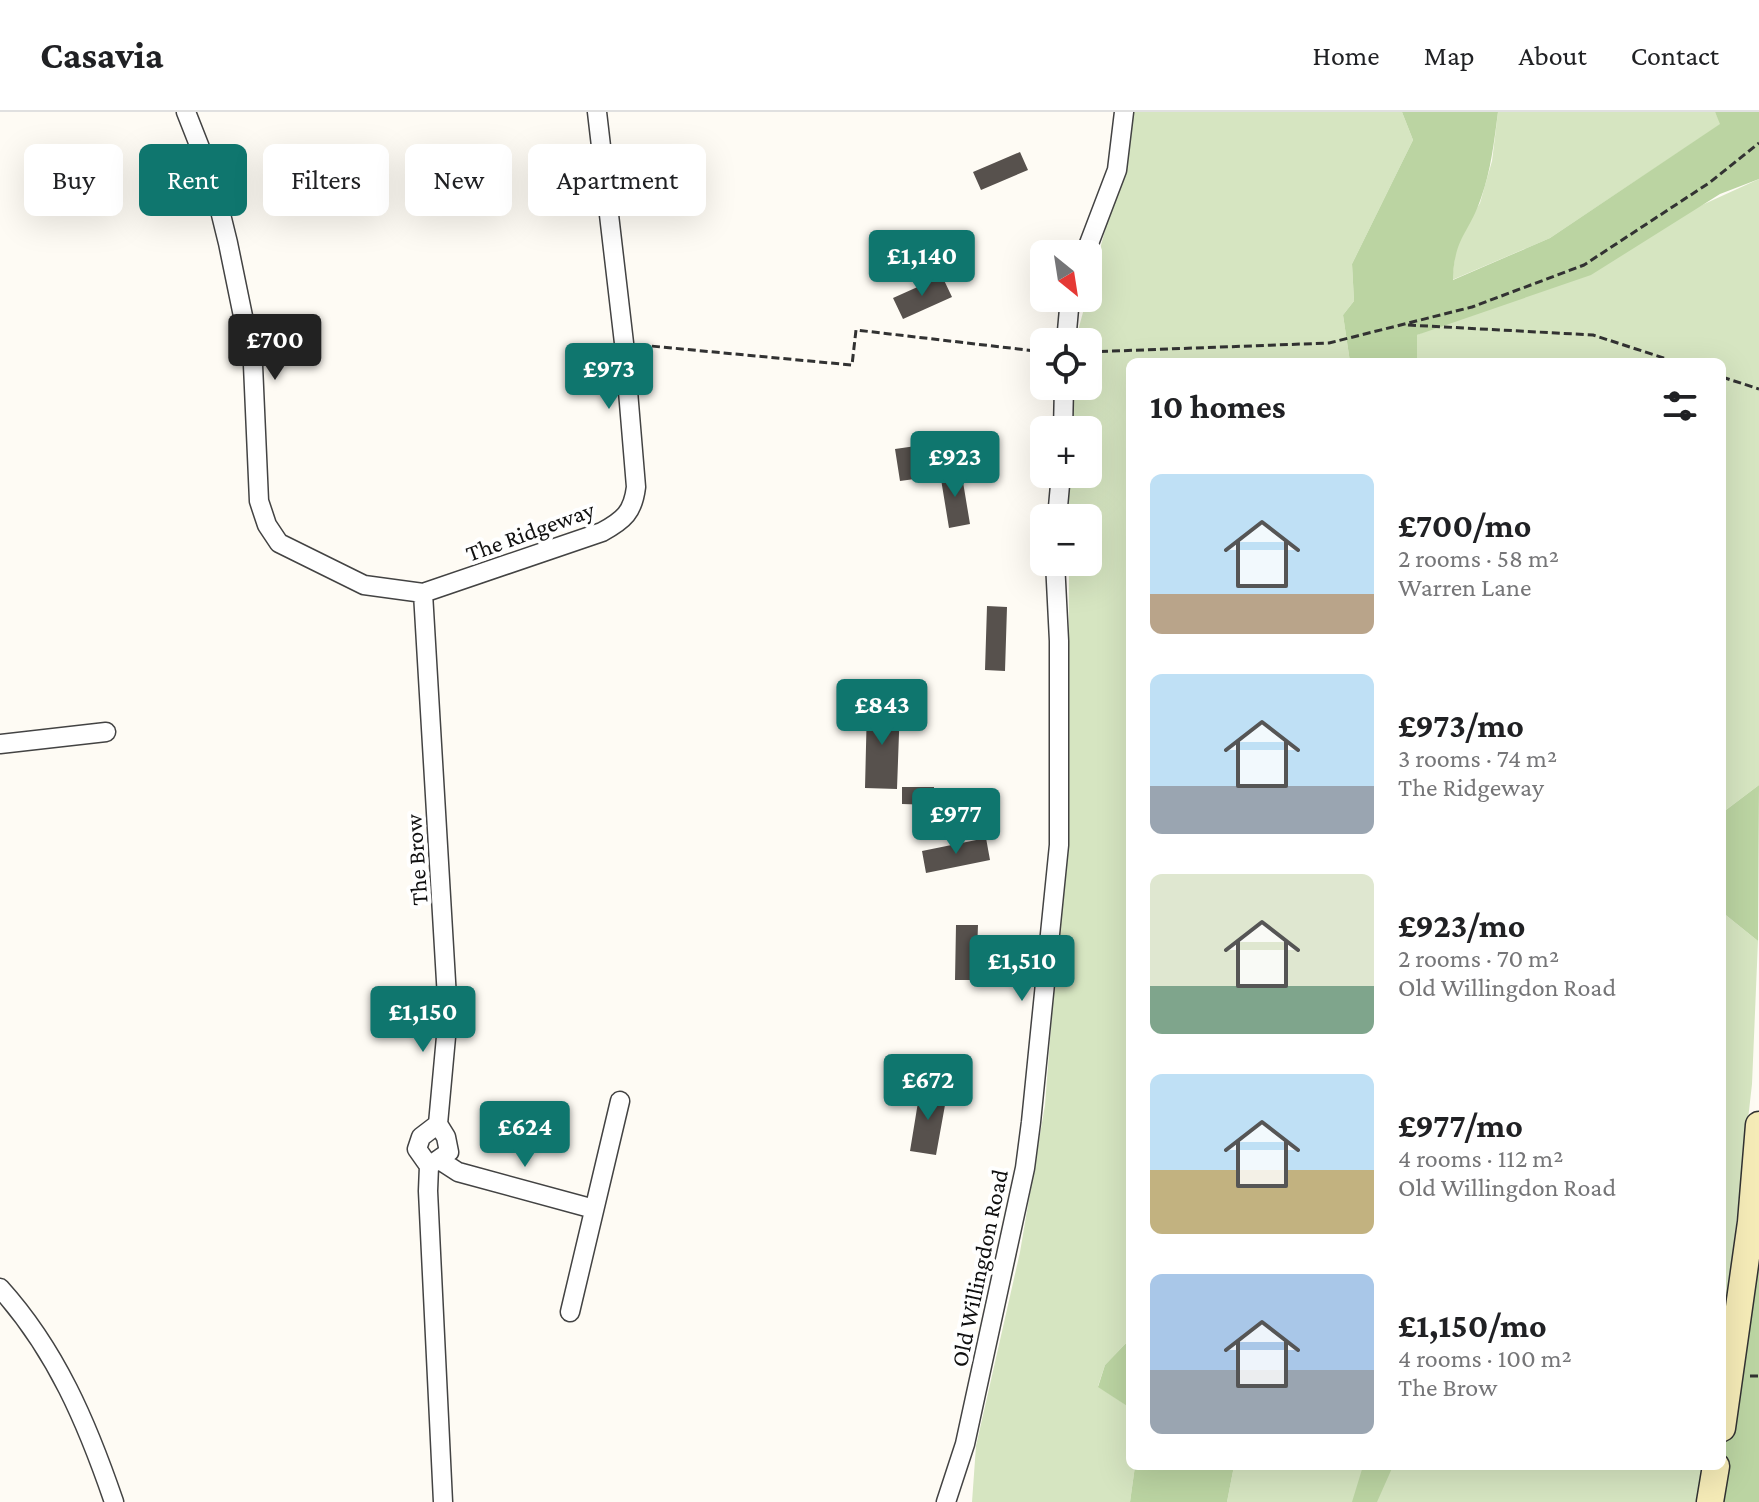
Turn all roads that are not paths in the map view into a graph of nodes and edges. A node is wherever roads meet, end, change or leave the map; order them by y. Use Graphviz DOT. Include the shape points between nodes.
graph roads {
  1 [pos="186,112"];
  2 [pos="597,112"];
  3 [pos="1124,112"];
  4 [pos="1090,240"];
  5 [pos="1056,576"];
  6 [pos="423,593"];
  7 [pos="106,732"];
  8 [pos="0,744"];
  9 [pos="620,1101"];
  10 [pos="438,1124"];
  11 [pos="1759,1125"];
  12 [pos="435,1164"];
  13 [pos="594,1209"];
  14 [pos="0,1288"];
  15 [pos="570,1312"];
  16 [pos="1726,1400"];
  17 [pos="1715,1470"];
  18 [pos="114,1502"];
  19 [pos="443,1502"];
  20 [pos="946,1502"];
  21 [pos="1710,1502"];
  1 -- 6 [label="street" via="212,178 253,365 259,501 267,525 279,543 364,585"];
  2 -- 6 [label="street, The Ridgeway" via="624,343 636,487 633,507 602,532"];
  3 -- 4 [label="street" via="1117,170"];
  5 -- 20 [label="street, Old Willingdon Road" via="1059,845 1031,1122 968,1429"];
  6 -- 10 [label="street, The Brow" via="448,1015"];
  7 -- 8 [label="street"];
  9 -- 13 [label="street"];
  10 -- 12 [label="street, The Brow" via="449,1152"];
  10 -- 12 [label="street, The Brow" via="421,1137 417,1149"];
  11 -- 16 [label="street"];
  12 -- 13 [label="street"];
  12 -- 19 [label="street, The Brow"];
  13 -- 15 [label="street"];
  14 -- 18 [label="street" via="46,1346 88,1426"];
  17 -- 21 [label="street"];
}
